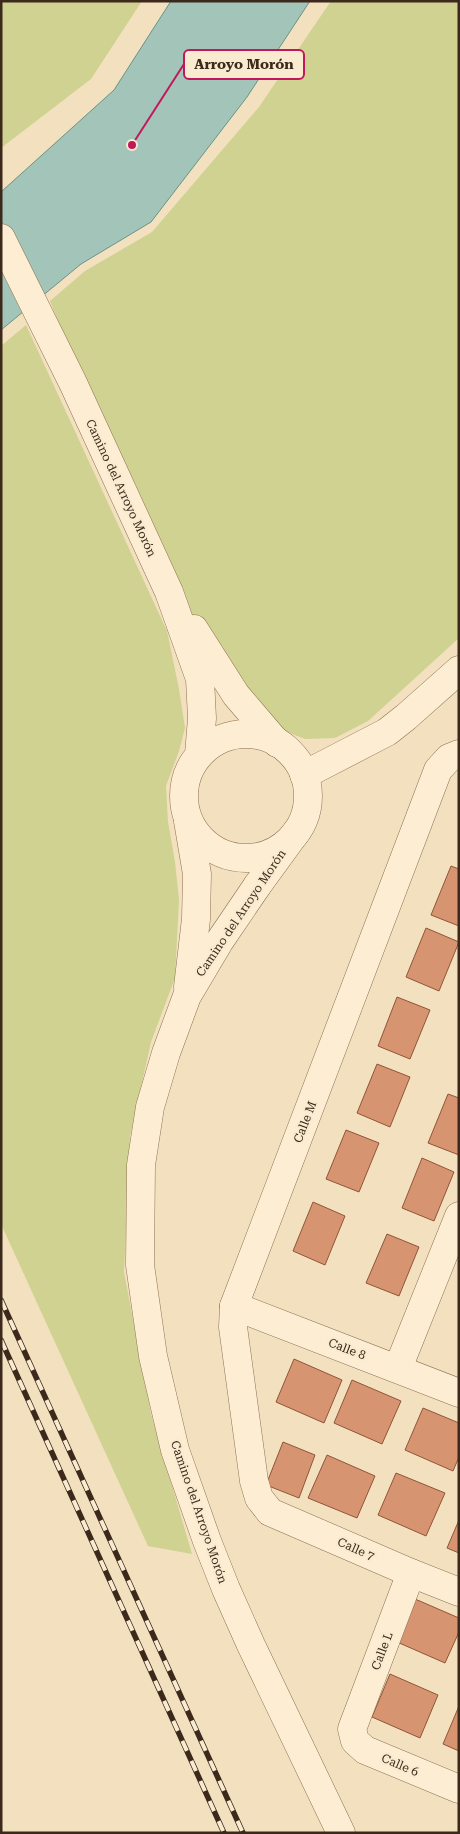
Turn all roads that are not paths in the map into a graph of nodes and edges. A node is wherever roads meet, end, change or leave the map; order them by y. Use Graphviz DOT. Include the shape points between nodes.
graph roads {
  1 [pos="1,238"];
  2 [pos="169,592"];
  3 [pos="459,670"];
  4 [pos="277,743"];
  5 [pos="198,755"];
  6 [pos="454,756"];
  7 [pos="304,775"];
  8 [pos="187,816"];
  9 [pos="297,831"];
  10 [pos="186,996"];
  11 [pos="459,1216"];
  12 [pos="234,1306"];
  13 [pos="398,1368"];
  14 [pos="459,1393"];
  15 [pos="259,1498"];
  16 [pos="411,1573"];
  17 [pos="459,1592"];
  18 [pos="352,1729"];
  19 [pos="459,1789"];
  20 [pos="341,1833"];
  1 -- 2 [label="street, Camino del Arroyo Morón" via="74,384"];
  2 -- 4 [label="street, Camino del Arroyo Morón" via="236,695"];
  2 -- 5 [label="street, Camino del Arroyo Morón" via="200,680 202,718"];
  3 -- 7 [label="street" via="387,732"];
  4 -- 5 [label="street, Camino del Arroyo Morón" via="257,735 235,735 215,742"];
  4 -- 7 [label="street, Camino del Arroyo Morón" via="293,756"];
  5 -- 8 [label="street, Camino del Arroyo Morón" via="188,774 183,794"];
  6 -- 12 [label="street, Calle M" via="438,770"];
  7 -- 9 [label="street, Camino del Arroyo Morón" via="308,794 305,814"];
  8 -- 9 [label="street, Camino del Arroyo Morón" via="196,833 210,847 227,856 247,858 266,855 283,846"];
  8 -- 10 [label="street, Camino del Arroyo Morón" via="197,874 196,918"];
  9 -- 10 [label="street, Camino del Arroyo Morón"];
  10 -- 20 [label="street, Camino del Arroyo Morón" via="150,1107 141,1165 140,1265 153,1356 175,1450 226,1589"];
  11 -- 13 [label="street"];
  12 -- 13 [label="street, Calle 8"];
  12 -- 15 [label="street, Calle M" via="233,1327"];
  13 -- 14 [label="street, Calle 8"];
  15 -- 16 [label="street, Calle 7" via="270,1512"];
  16 -- 17 [label="street, Calle 7"];
  16 -- 18 [label="street, Calle L"];
  18 -- 19 [label="street, Calle 6" via="355,1741 365,1750"];
}
